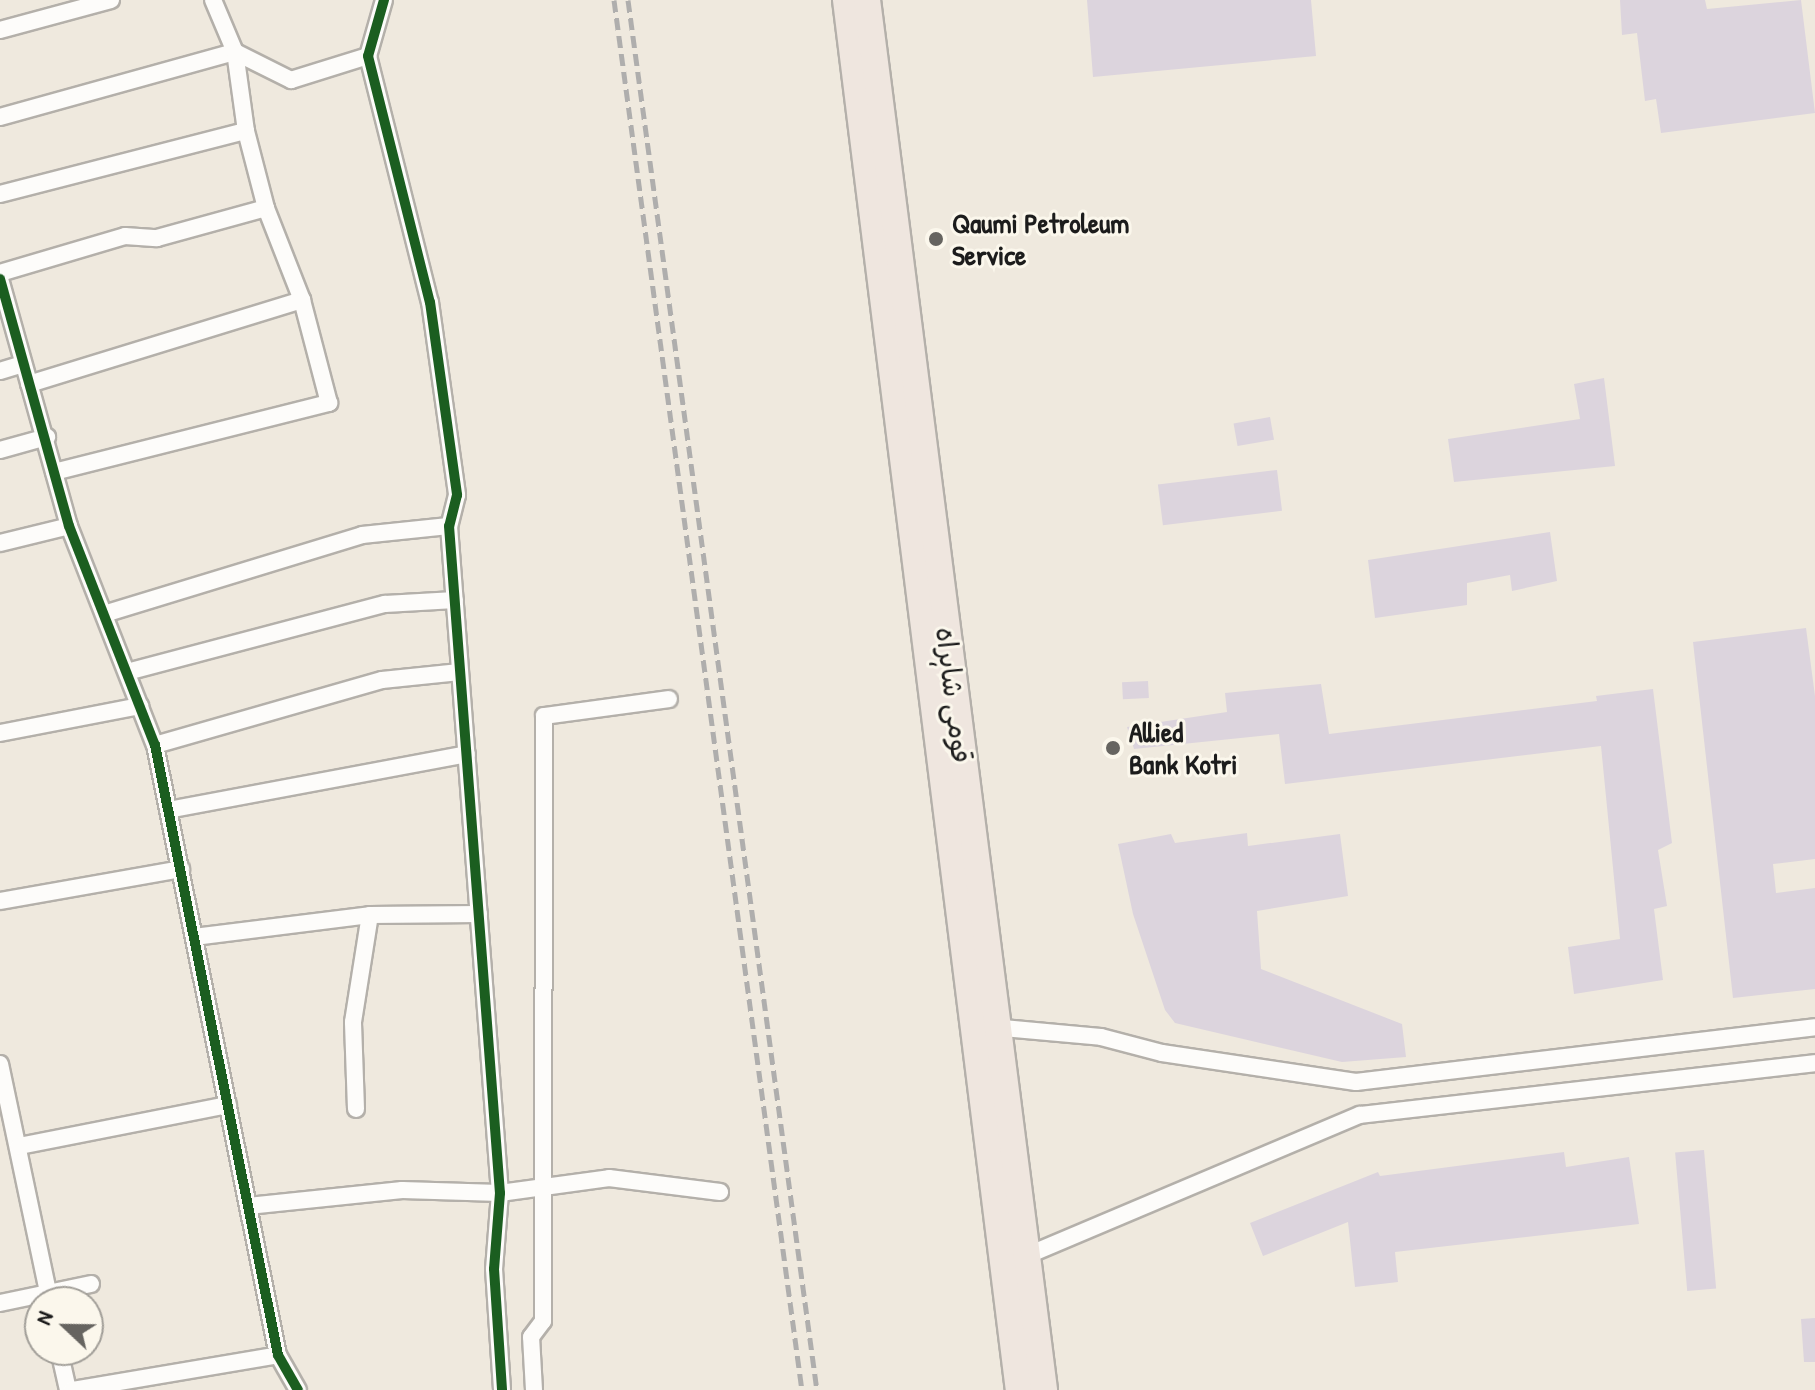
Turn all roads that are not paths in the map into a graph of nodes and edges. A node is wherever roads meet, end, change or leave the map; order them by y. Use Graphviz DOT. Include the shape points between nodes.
graph roads {
  1 [pos="111,0"];
  2 [pos="213,0"];
  3 [pos="384,0"];
  4 [pos="846,0"];
  5 [pos="867,0"];
  6 [pos="0,30"];
  7 [pos="235,52"];
  8 [pos="368,56"];
  9 [pos="0,117"];
  10 [pos="246,131"];
  11 [pos="0,194"];
  12 [pos="266,208"];
  13 [pos="0,273"];
  14 [pos="0,279"];
  15 [pos="302,300"];
  16 [pos="23,364"];
  17 [pos="0,371"];
  18 [pos="29,384"];
  19 [pos="47,437"];
  20 [pos="0,450"];
  21 [pos="54,472"];
  22 [pos="69,526"];
  23 [pos="449,526"];
  24 [pos="0,543"];
  25 [pos="455,600"];
  26 [pos="104,614"];
  27 [pos="127,672"];
  28 [pos="460,672"];
  29 [pos="669,699"];
  30 [pos="140,706"];
  31 [pos="0,733"];
  32 [pos="155,745"];
  33 [pos="467,754"];
  34 [pos="168,810"];
  35 [pos="181,869"];
  36 [pos="0,901"];
  37 [pos="479,914"];
  38 [pos="370,915"];
  39 [pos="194,937"];
  40 [pos="1815,1027"];
  41 [pos="985,1028"];
  42 [pos="1815,1063"];
  43 [pos="0,1064"];
  44 [pos="228,1105"];
  45 [pos="356,1109"];
  46 [pos="19,1146"];
  47 [pos="540,1188"];
  48 [pos="720,1192"];
  49 [pos="500,1193"];
  50 [pos="248,1206"];
  51 [pos="1015,1259"];
  52 [pos="91,1284"];
  53 [pos="46,1286"];
  54 [pos="85,1286"];
  55 [pos="24,1301"];
  56 [pos="0,1303"];
  57 [pos="278,1355"];
  58 [pos="63,1366"];
  59 [pos="70,1390"];
  60 [pos="298,1390"];
  61 [pos="502,1390"];
  62 [pos="534,1390"];
  63 [pos="1019,1390"];
  64 [pos="1044,1390"];
  1 -- 6 [label="street"];
  2 -- 7 [label="street"];
  3 -- 8 [label="street"];
  4 -- 41 [label="highway, قومی شاہراہ"];
  5 -- 41 [label="highway, قومی شاہراہ"];
  7 -- 8 [label="street" via="291,80"];
  7 -- 9 [label="street"];
  7 -- 10 [label="street"];
  8 -- 23 [label="street" via="430,302 457,495"];
  10 -- 11 [label="street"];
  10 -- 12 [label="street"];
  12 -- 13 [label="street" via="157,238 125,236"];
  12 -- 15 [label="street"];
  14 -- 16 [label="street"];
  15 -- 18 [label="street"];
  15 -- 21 [label="street" via="329,403"];
  16 -- 17 [label="street"];
  16 -- 18 [label="street"];
  18 -- 19 [label="street"];
  19 -- 20 [label="street"];
  19 -- 21 [label="street"];
  21 -- 22 [label="street"];
  22 -- 24 [label="street"];
  22 -- 26 [label="street"];
  23 -- 25 [label="street"];
  23 -- 26 [label="street" via="362,535"];
  25 -- 27 [label="street" via="385,604"];
  25 -- 28 [label="street"];
  26 -- 27 [label="street"];
  27 -- 30 [label="street"];
  28 -- 32 [label="street" via="382,680"];
  28 -- 33 [label="street"];
  29 -- 47 [label="street" via="544,716"];
  30 -- 31 [label="street"];
  30 -- 32 [label="street"];
  32 -- 34 [label="street"];
  33 -- 34 [label="street"];
  33 -- 37 [label="street"];
  34 -- 35 [label="street"];
  35 -- 36 [label="street"];
  35 -- 39 [label="street"];
  37 -- 38 [label="street"];
  37 -- 49 [label="street"];
  38 -- 39 [label="street"];
  38 -- 45 [label="street" via="353,1022"];
  39 -- 44 [label="street"];
  40 -- 41 [label="street" via="1356,1082 1162,1053 1101,1037"];
  41 -- 51 [label="highway, قومی شاہراہ"];
  42 -- 51 [label="street" via="1360,1115"];
  43 -- 46 [label="street"];
  44 -- 46 [label="street"];
  44 -- 50 [label="street"];
  46 -- 53 [label="street"];
  47 -- 48 [label="street" via="609,1178"];
  47 -- 49 [label="street"];
  47 -- 62 [label="street" via="543,1321 531,1337"];
  49 -- 50 [label="street" via="402,1190"];
  49 -- 61 [label="street" via="494,1269"];
  50 -- 57 [label="street"];
  51 -- 63 [label="highway, قومی شاہراہ"];
  51 -- 64 [label="highway, قومی شاہراہ"];
  52 -- 54 [label="street"];
  55 -- 56 [label="street"];
  57 -- 59 [label="street"];
  57 -- 60 [label="street"];
  58 -- 59 [label="street"];
}
